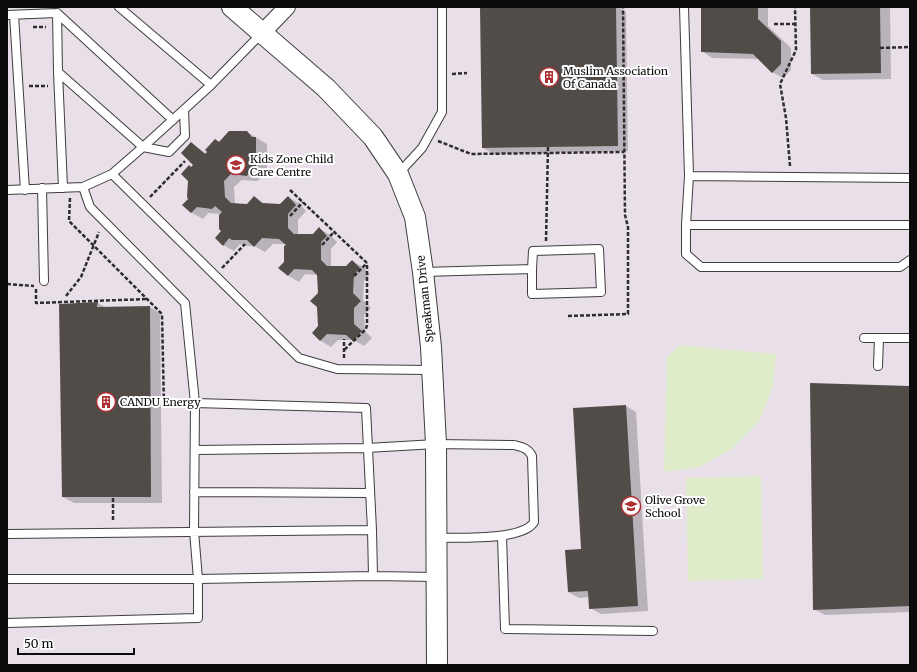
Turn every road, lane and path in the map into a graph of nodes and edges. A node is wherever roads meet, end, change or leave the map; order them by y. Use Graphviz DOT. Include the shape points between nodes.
graph roads {
  1 [pos="119,7"];
  2 [pos="232,7"];
  3 [pos="287,7"];
  4 [pos="442,7"];
  5 [pos="623,7"];
  6 [pos="684,7"];
  7 [pos="795,7"];
  8 [pos="57,13"];
  9 [pos="10,15"];
  10 [pos="774,24"];
  11 [pos="796,24"];
  12 [pos="262,33"];
  13 [pos="910,47"];
  14 [pos="880,48"];
  15 [pos="58,72"];
  16 [pos="58,85"];
  17 [pos="211,85"];
  18 [pos="19,86"];
  19 [pos="184,110"];
  20 [pos="173,120"];
  21 [pos="428,137"];
  22 [pos="143,147"];
  23 [pos="548,147"];
  24 [pos="624,152"];
  25 [pos="548,153"];
  26 [pos="185,161"];
  27 [pos="112,174"];
  28 [pos="398,174"];
  29 [pos="689,176"];
  30 [pos="791,177"];
  31 [pos="910,178"];
  32 [pos="83,187"];
  33 [pos="42,188"];
  34 [pos="66,188"];
  35 [pos="7,190"];
  36 [pos="25,190"];
  37 [pos="290,190"];
  38 [pos="303,202"];
  39 [pos="143,204"];
  40 [pos="290,216"];
  41 [pos="103,221"];
  42 [pos="686,224"];
  43 [pos="910,225"];
  44 [pos="334,232"];
  45 [pos="245,244"];
  46 [pos="94,245"];
  47 [pos="322,245"];
  48 [pos="546,251"];
  49 [pos="910,260"];
  50 [pos="367,263"];
  51 [pos="532,269"];
  52 [pos="423,272"];
  53 [pos="214,275"];
  54 [pos="354,276"];
  55 [pos="44,281"];
  56 [pos="7,284"];
  57 [pos="66,296"];
  58 [pos="148,299"];
  59 [pos="568,316"];
  60 [pos="864,338"];
  61 [pos="880,338"];
  62 [pos="910,338"];
  63 [pos="344,339"];
  64 [pos="344,350"];
  65 [pos="878,366"];
  66 [pos="344,369"];
  67 [pos="432,370"];
  68 [pos="195,403"];
  69 [pos="164,406"];
  70 [pos="436,444"];
  71 [pos="367,448"];
  72 [pos="195,450"];
  73 [pos="194,492"];
  74 [pos="369,493"];
  75 [pos="112,498"];
  76 [pos="372,530"];
  77 [pos="194,531"];
  78 [pos="113,532"];
  79 [pos="7,534"];
  80 [pos="502,536"];
  81 [pos="437,538"];
  82 [pos="373,576"];
  83 [pos="437,577"];
  84 [pos="7,579"];
  85 [pos="198,579"];
  86 [pos="7,623"];
  87 [pos="653,631"];
  88 [pos="438,665"];
  1 -- 17 [label="lane"];
  2 -- 12 [label="street, Speakman Drive"];
  3 -- 12 [label="street"];
  4 -- 21 [label="lane" via="442,112"];
  5 -- 24 [label="path"];
  6 -- 29 [label="lane"];
  7 -- 11 [label="path"];
  8 -- 9 [label="lane"];
  8 -- 15 [label="lane"];
  8 -- 20 [label="lane"];
  9 -- 18 [label="lane"];
  10 -- 11 [label="path"];
  11 -- 30 [label="path" via="796,50 780,84"];
  12 -- 17 [label="lane"];
  12 -- 28 [label="street, Speakman Drive" via="326,88 373,137"];
  13 -- 14 [label="path"];
  15 -- 16 [label="lane"];
  15 -- 22 [label="lane"];
  16 -- 18 [label="path"];
  16 -- 34 [label="lane"];
  17 -- 19 [label="lane"];
  18 -- 36 [label="lane"];
  19 -- 20 [label="lane"];
  19 -- 22 [label="lane" via="185,136 169,152"];
  20 -- 22 [label="lane"];
  21 -- 25 [label="path" via="471,154"];
  21 -- 28 [label="lane" via="422,148"];
  22 -- 27 [label="lane"];
  23 -- 25 [label="path"];
  24 -- 25 [label="path"];
  24 -- 59 [label="path" via="625,215 628,227 628,314"];
  25 -- 48 [label="path"];
  26 -- 39 [label="path"];
  27 -- 32 [label="lane"];
  27 -- 39 [label="lane"];
  28 -- 52 [label="street, Speakman Drive" via="415,217"];
  29 -- 30 [label="lane"];
  29 -- 42 [label="lane"];
  30 -- 31 [label="lane"];
  32 -- 34 [label="lane"];
  32 -- 41 [label="lane" via="90,207"];
  33 -- 34 [label="lane"];
  33 -- 36 [label="lane"];
  33 -- 55 [label="lane"];
  34 -- 46 [label="path" via="69,221"];
  35 -- 36 [label="lane"];
  37 -- 38 [label="path"];
  38 -- 40 [label="path"];
  38 -- 44 [label="path"];
  39 -- 53 [label="lane"];
  41 -- 46 [label="path"];
  41 -- 68 [label="lane" via="185,303"];
  42 -- 43 [label="lane"];
  42 -- 49 [label="lane" via="686,254 701,267 900,267"];
  44 -- 47 [label="path"];
  44 -- 50 [label="path"];
  45 -- 53 [label="path"];
  46 -- 57 [label="path" via="81,277"];
  46 -- 58 [label="path"];
  48 -- 51 [label="lane" via="533,251"];
  48 -- 51 [label="lane" via="599,249 601,292 532,294"];
  50 -- 54 [label="path"];
  50 -- 64 [label="path" via="366,329"];
  51 -- 52 [label="lane"];
  52 -- 67 [label="street, Speakman Drive"];
  53 -- 66 [label="lane" via="299,358"];
  56 -- 58 [label="path" via="36,286 36,303"];
  58 -- 69 [label="path" via="162,314"];
  60 -- 61 [label="lane"];
  61 -- 62 [label="lane"];
  61 -- 65 [label="lane"];
  63 -- 64 [label="path"];
  64 -- 66 [label="path"];
  66 -- 67 [label="lane"];
  67 -- 70 [label="street, Speakman Drive"];
  68 -- 71 [label="lane" via="366,408"];
  68 -- 72 [label="lane"];
  70 -- 71 [label="lane"];
  70 -- 80 [label="lane" via="514,445 529,451 532,456 534,522 522,532"];
  70 -- 81 [label="street, Speakman Drive"];
  71 -- 72 [label="lane"];
  71 -- 74 [label="lane"];
  72 -- 73 [label="lane"];
  73 -- 74 [label="lane"];
  73 -- 77 [label="lane"];
  74 -- 76 [label="lane"];
  75 -- 78 [label="path"];
  76 -- 77 [label="lane"];
  76 -- 82 [label="lane"];
  77 -- 78 [label="lane"];
  77 -- 85 [label="lane"];
  78 -- 79 [label="lane"];
  80 -- 81 [label="lane"];
  80 -- 87 [label="lane" via="505,629"];
  81 -- 83 [label="street, Speakman Drive"];
  82 -- 83 [label="lane"];
  82 -- 85 [label="lane"];
  83 -- 88 [label="street, Speakman Drive"];
  84 -- 85 [label="lane"];
  85 -- 86 [label="lane" via="198,618"];
}
